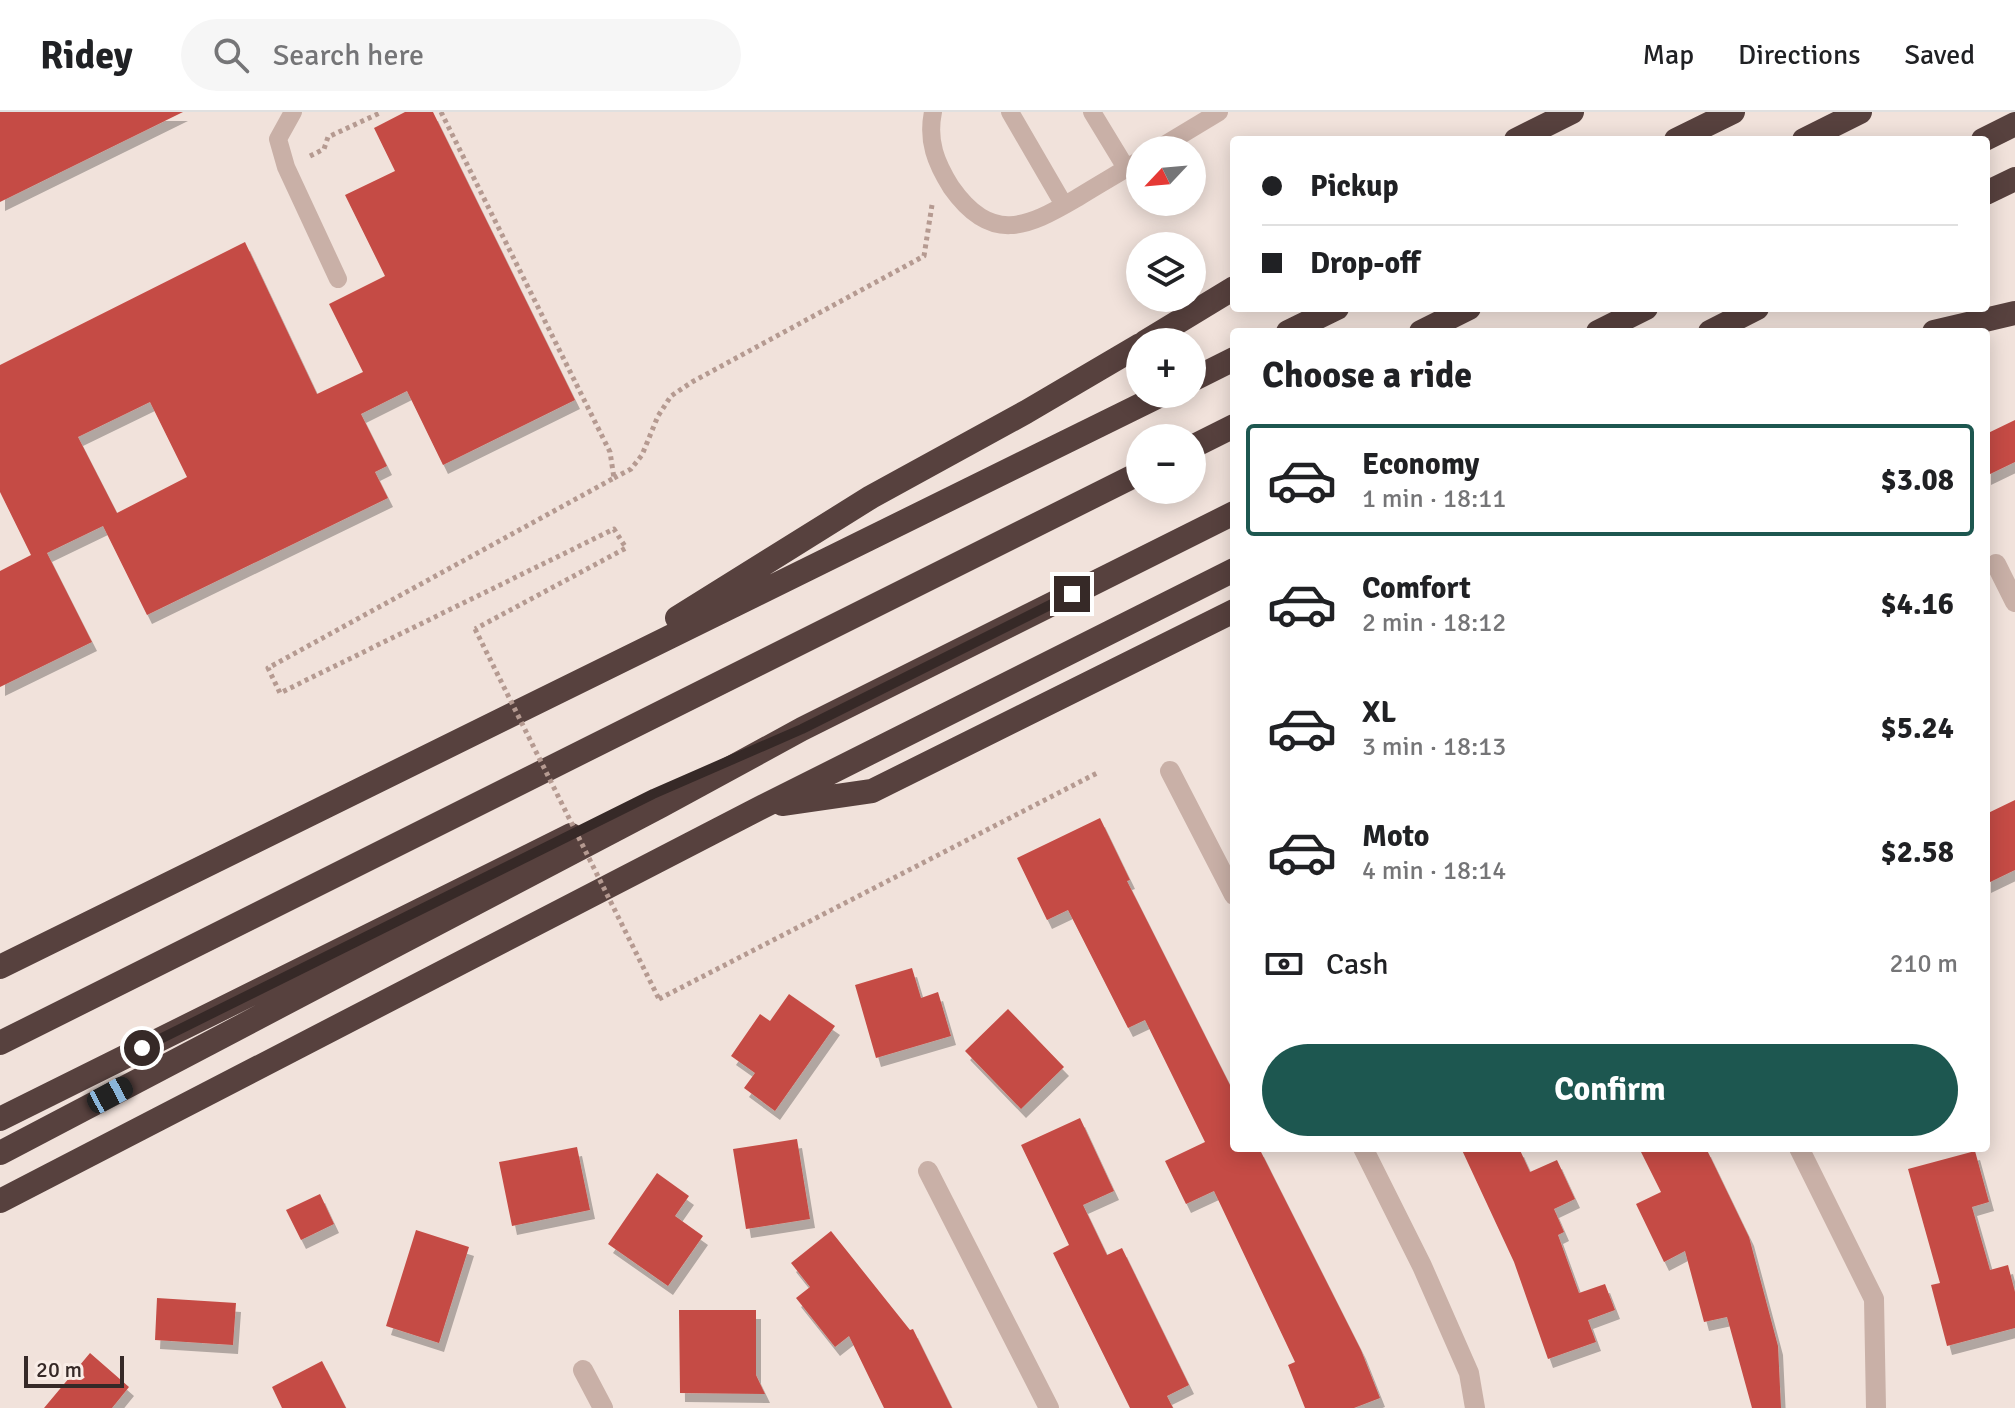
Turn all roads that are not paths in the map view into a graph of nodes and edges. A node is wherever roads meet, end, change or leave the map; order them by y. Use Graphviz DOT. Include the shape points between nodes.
graph roads {
  1 [pos="293,112"];
  2 [pos="933,112"];
  3 [pos="1010,112"];
  4 [pos="1092,112"];
  5 [pos="1219,112"];
  6 [pos="1572,112"];
  7 [pos="1733,112"];
  8 [pos="1860,112"];
  9 [pos="2015,124"];
  10 [pos="1179,136"];
  11 [pos="1524,136"];
  12 [pos="1684,136"];
  13 [pos="1812,136"];
  14 [pos="1990,136"];
  15 [pos="1126,155"];
  16 [pos="1126,168"];
  17 [pos="2015,179"];
  18 [pos="1990,191"];
  19 [pos="1064,205"];
  20 [pos="338,279"];
  21 [pos="1230,290"];
  22 [pos="1329,312"];
  23 [pos="1461,312"];
  24 [pos="1638,312"];
  25 [pos="1749,312"];
  26 [pos="2015,313"];
  27 [pos="1167,328"];
  28 [pos="1296,328"];
  29 [pos="1429,328"];
  30 [pos="1606,328"];
  31 [pos="1718,328"];
  32 [pos="1951,328"];
  33 [pos="1126,353"];
  34 [pos="1230,361"];
  35 [pos="1206,373"];
  36 [pos="1135,408"];
  37 [pos="1230,428"];
  38 [pos="1206,440"];
  39 [pos="1126,480"];
  40 [pos="1230,515"];
  41 [pos="2015,555"];
  42 [pos="1991,567"];
  43 [pos="1230,572"];
  44 [pos="2015,602"];
  45 [pos="1230,613"];
  46 [pos="555,695"];
  47 [pos="802,729"];
  48 [pos="1170,771"];
  49 [pos="760,808"];
  50 [pos="1230,887"];
  51 [pos="0,967"];
  52 [pos="0,1043"];
  53 [pos="0,1119"];
  54 [pos="1365,1152"];
  55 [pos="1801,1152"];
  56 [pos="0,1153"];
  57 [pos="928,1171"];
  58 [pos="0,1201"];
  59 [pos="583,1370"];
  60 [pos="603,1408"];
  61 [pos="1049,1408"];
  62 [pos="1475,1408"];
  63 [pos="1876,1408"];
  1 -- 20 [label="lane" via="278,139"];
  2 -- 19 [label="lane" via="936,164 962,202 984,221 1020,226"];
  3 -- 19 [label="lane"];
  4 -- 15 [label="lane"];
  5 -- 10 [label="lane"];
  6 -- 11 [label="highway"];
  7 -- 12 [label="highway"];
  8 -- 13 [label="highway"];
  9 -- 14 [label="highway"];
  16 -- 19 [label="lane"];
  17 -- 18 [label="highway"];
  21 -- 27 [label="highway"];
  22 -- 28 [label="highway"];
  23 -- 29 [label="highway"];
  24 -- 30 [label="highway"];
  25 -- 31 [label="highway"];
  26 -- 32 [label="highway"];
  33 -- 46 [label="highway" via="871,497"];
  34 -- 35 [label="highway"];
  36 -- 46 [label="highway"];
  37 -- 38 [label="highway"];
  39 -- 52 [label="highway"];
  40 -- 47 [label="highway"];
  41 -- 42 [label="street"];
  42 -- 44 [label="street"];
  43 -- 49 [label="highway"];
  45 -- 49 [label="highway" via="872,791"];
  46 -- 51 [label="highway"];
  47 -- 53 [label="highway" via="653,794"];
  47 -- 56 [label="highway"];
  48 -- 50 [label="street"];
  49 -- 58 [label="highway"];
  54 -- 62 [label="street" via="1464,1359"];
  55 -- 63 [label="street" via="1874,1299"];
  57 -- 61 [label="street"];
  59 -- 60 [label="street"];
}
